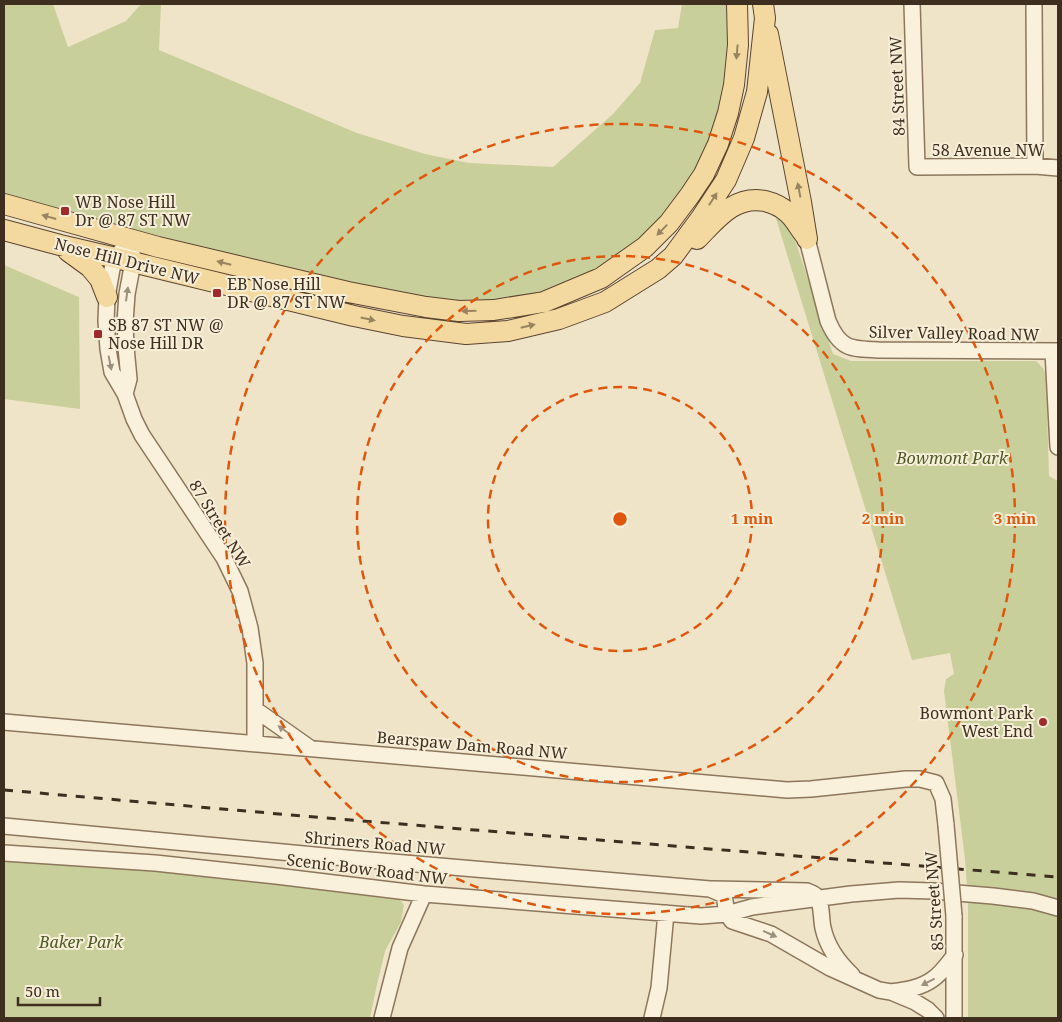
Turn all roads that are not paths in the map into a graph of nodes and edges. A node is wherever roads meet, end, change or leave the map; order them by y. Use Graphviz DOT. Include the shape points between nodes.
graph roads {
  1 [pos="737,4"];
  2 [pos="912,4"];
  3 [pos="1034,4"];
  4 [pos="764,11"];
  5 [pos="1035,166"];
  6 [pos="917,167"];
  7 [pos="1058,168"];
  8 [pos="4,204"];
  9 [pos="4,230"];
  10 [pos="807,238"];
  11 [pos="129,240"];
  12 [pos="60,246"];
  13 [pos="673,256"];
  14 [pos="125,260"];
  15 [pos="107,297"];
  16 [pos="1056,351"];
  17 [pos="125,394"];
  18 [pos="1058,446"];
  19 [pos="256,710"];
  20 [pos="4,722"];
  21 [pos="255,743"];
  22 [pos="312,749"];
  23 [pos="936,783"];
  24 [pos="4,826"];
  25 [pos="4,853"];
  26 [pos="710,889"];
  27 [pos="424,894"];
  28 [pos="818,899"];
  29 [pos="1058,908"];
  30 [pos="666,913"];
  31 [pos="727,914"];
  32 [pos="955,955"];
  33 [pos="857,980"];
  34 [pos="891,992"];
  35 [pos="955,1012"];
  36 [pos="382,1018"];
  37 [pos="652,1018"];
  38 [pos="936,1018"];
  39 [pos="964,1018"];
  1 -- 11 [label="main road, Nose Hill Drive NW, one-way" via="738,45 734,85 718,144 704,174 669,223 645,247 602,278 544,302 494,310 459,311 426,307 348,292"];
  2 -- 6 [label="street, 84 Street NW"];
  3 -- 5 [label="street"];
  10 -- 4 [label="main road, one-way"];
  13 -- 4 [label="main road, Nose Hill Drive NW, one-way" via="726,180 744,138 757,92"];
  5 -- 6 [label="street, 58 Avenue NW"];
  5 -- 7 [label="street, 58 Avenue NW"];
  11 -- 8 [label="main road, Nose Hill Drive NW, one-way"];
  9 -- 12 [label="main road, Nose Hill Drive NW"];
  10 -- 13 [label="main road" via="783,209 768,202 751,200 729,208 696,240"];
  10 -- 16 [label="street, Silver Valley Road NW" via="828,321 832,332 846,346 879,350"];
  11 -- 14 [label="street, 87 Street NW"];
  12 -- 14 [label="main road, Nose Hill Drive NW"];
  12 -- 15 [label="main road" via="90,267 100,279"];
  14 -- 13 [label="main road, Nose Hill Drive NW, one-way" via="354,316 466,334 508,330 568,316 605,302"];
  14 -- 15 [label="street, 87 Street NW" via="112,269"];
  17 -- 14 [label="street, 87 Street NW, one-way" via="129,379"];
  15 -- 17 [label="street, 87 Street NW, one-way" via="106,321 112,372"];
  16 -- 18 [label="street"];
  17 -- 19 [label="street, 87 Street NW" via="142,435 224,558 240,590 255,663"];
  19 -- 21 [label="street, 87 Street NW"];
  22 -- 19 [label="street, one-way"];
  20 -- 21 [label="street, Bearspaw Dam Road NW"];
  21 -- 22 [label="street, Bearspaw Dam Road NW"];
  22 -- 23 [label="street, Bearspaw Dam Road NW" via="786,790 906,779"];
  23 -- 32 [label="street, 85 Street NW, bridge" via="943,799 946,825"];
  24 -- 26 [label="street, Shriners Road NW"];
  25 -- 27 [label="street, Scenic Bow Road NW" via="155,863"];
  26 -- 28 [label="street, Shriners Road NW" via="807,891"];
  26 -- 31 [label="street" via="724,895"];
  27 -- 30 [label="street, Scenic Bow Road NW"];
  27 -- 36 [label="street" via="400,948"];
  28 -- 29 [label="street, Scenic Bow Road NW" via="899,890 933,891 1033,901"];
  28 -- 31 [label="street, Scenic Bow Road NW" via="752,907"];
  28 -- 33 [label="street" via="830,947 841,965"];
  30 -- 31 [label="street, Scenic Bow Road NW"];
  30 -- 37 [label="street" via="659,988"];
  31 -- 33 [label="street, one-way" via="732,920 771,934"];
  32 -- 34 [label="street, one-way" via="926,984"];
  32 -- 35 [label="street, 85 Street NW"];
  33 -- 34 [label="street"];
  34 -- 38 [label="street" via="915,1002"];
  35 -- 39 [label="street"];
}
